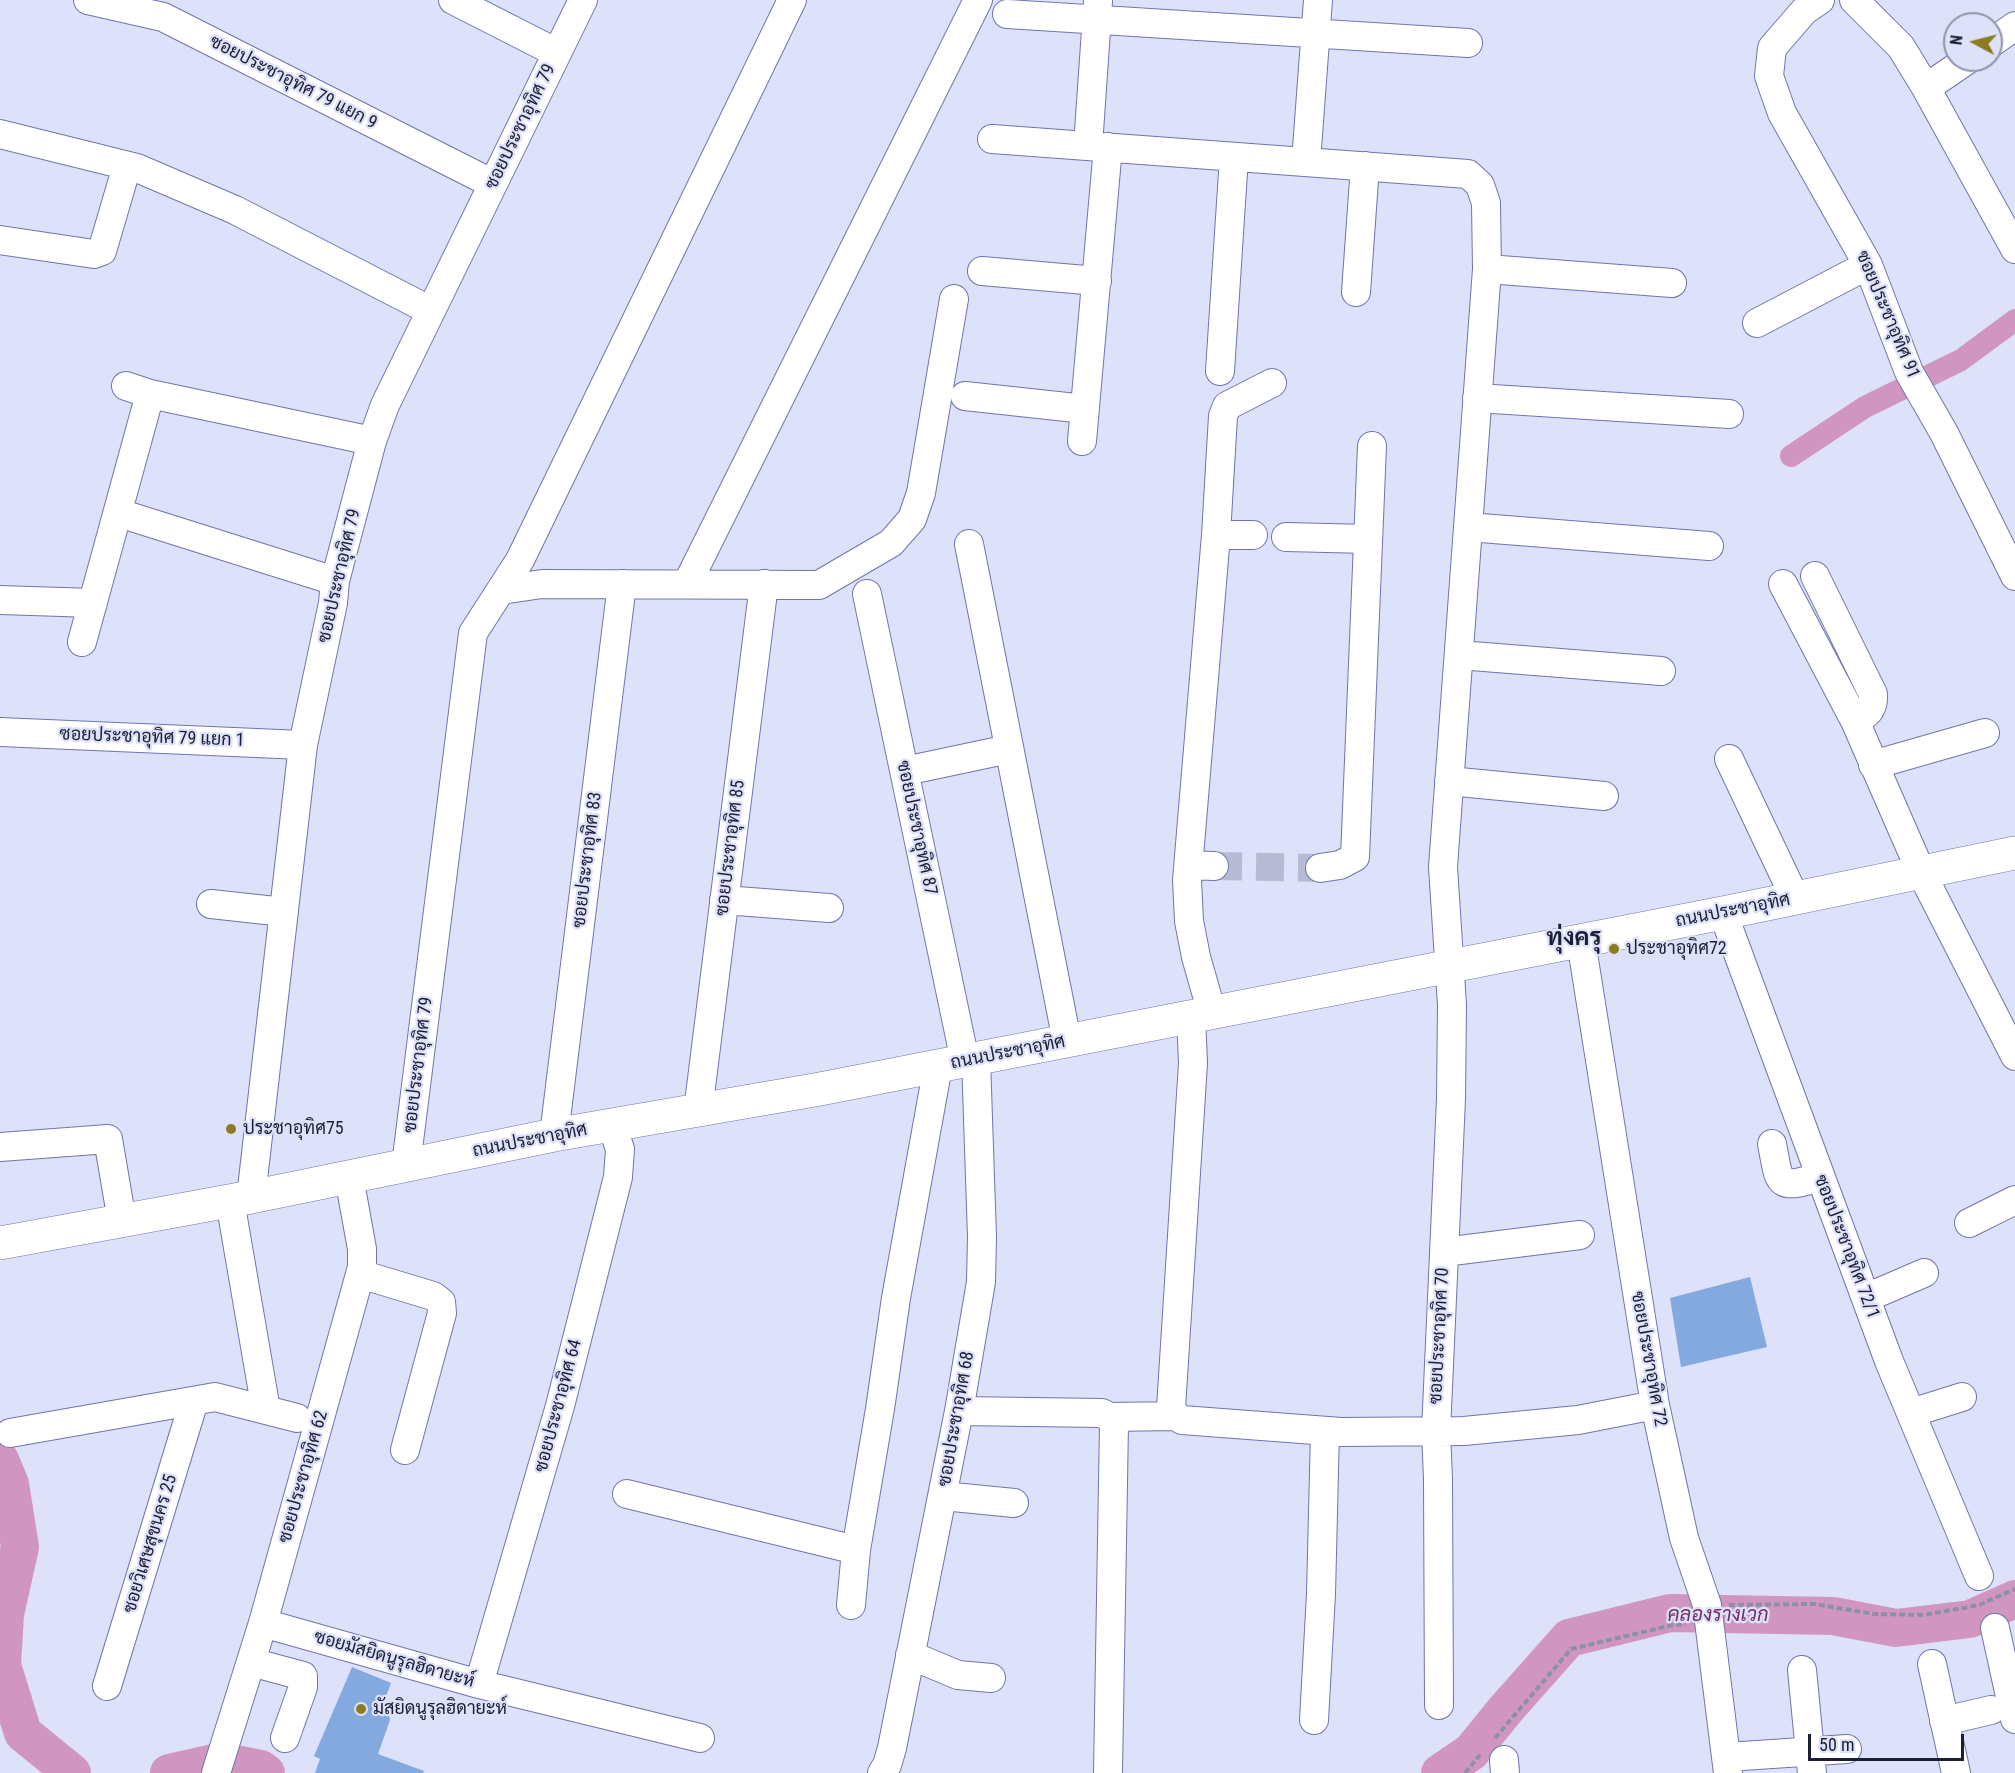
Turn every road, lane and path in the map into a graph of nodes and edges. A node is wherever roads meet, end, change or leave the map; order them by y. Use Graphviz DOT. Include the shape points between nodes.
graph roads {
  1 [pos="88,0"];
  2 [pos="453,0"];
  3 [pos="583,0"];
  4 [pos="792,0"];
  5 [pos="978,0"];
  6 [pos="1318,0"];
  7 [pos="1820,0"];
  8 [pos="1854,0"];
  9 [pos="117,3"];
  10 [pos="1098,10"];
  11 [pos="1007,14"];
  12 [pos="1316,33"];
  13 [pos="1468,43"];
  14 [pos="557,53"];
  15 [pos="1949,72"];
  16 [pos="1926,88"];
  17 [pos="0,134"];
  18 [pos="992,139"];
  19 [pos="1098,146"];
  20 [pos="1234,157"];
  21 [pos="1306,162"];
  22 [pos="127,166"];
  23 [pos="1365,166"];
  24 [pos="493,184"];
  25 [pos="2006,210"];
  26 [pos="0,240"];
  27 [pos="2015,249"];
  28 [pos="1868,266"];
  29 [pos="1486,268"];
  30 [pos="982,271"];
  31 [pos="1096,281"];
  32 [pos="1672,283"];
  33 [pos="1356,292"];
  34 [pos="954,298"];
  35 [pos="431,311"];
  36 [pos="1757,324"];
  37 [pos="1220,371"];
  38 [pos="1272,383"];
  39 [pos="965,396"];
  40 [pos="1477,398"];
  41 [pos="1085,409"];
  42 [pos="1729,414"];
  43 [pos="372,441"];
  44 [pos="1082,441"];
  45 [pos="1372,446"];
  46 [pos="119,513"];
  47 [pos="1468,527"];
  48 [pos="1216,535"];
  49 [pos="1253,535"];
  50 [pos="1286,537"];
  51 [pos="1368,539"];
  52 [pos="969,544"];
  53 [pos="1709,546"];
  54 [pos="1815,576"];
  55 [pos="2015,576"];
  56 [pos="335,581"];
  57 [pos="687,584"];
  58 [pos="764,584"];
  59 [pos="1783,584"];
  60 [pos="622,585"];
  61 [pos="501,590"];
  62 [pos="867,594"];
  63 [pos="0,600"];
  64 [pos="93,603"];
  65 [pos="82,642"];
  66 [pos="1459,655"];
  67 [pos="1661,671"];
  68 [pos="1855,721"];
  69 [pos="0,732"];
  70 [pos="1985,733"];
  71 [pos="303,745"];
  72 [pos="1009,749"];
  73 [pos="1729,759"];
  74 [pos="1874,765"];
  75 [pos="905,771"];
  76 [pos="1449,781"];
  77 [pos="1604,796"];
  78 [pos="2015,853"];
  79 [pos="1320,867"];
  80 [pos="1922,872"];
  81 [pos="1795,898"];
  82 [pos="724,900"];
  83 [pos="211,904"];
  84 [pos="829,908"];
  85 [pos="284,912"];
  86 [pos="1723,913"];
  87 [pos="1581,941"];
  88 [pos="1450,967"];
  89 [pos="1201,1015"];
  90 [pos="1067,1041"];
  91 [pos="2015,1056"];
  92 [pos="960,1062"];
  93 [pos="698,1111"];
  94 [pos="612,1126"];
  95 [pos="554,1136"];
  96 [pos="1772,1144"];
  97 [pos="0,1147"];
  98 [pos="406,1165"];
  99 [pos="349,1177"];
  100 [pos="1820,1177"];
  101 [pos="240,1199"];
  102 [pos="2015,1200"];
  103 [pos="122,1221"];
  104 [pos="1969,1223"];
  105 [pos="1580,1235"];
  106 [pos="0,1243"];
  107 [pos="1444,1252"];
  108 [pos="1924,1273"];
  109 [pos="360,1274"];
  110 [pos="1866,1298"];
  111 [pos="1962,1397"];
  112 [pos="194,1401"];
  113 [pos="1655,1405"];
  114 [pos="266,1410"];
  115 [pos="960,1411"];
  116 [pos="1911,1413"];
  117 [pos="1176,1416"];
  118 [pos="1110,1417"];
  119 [pos="297,1418"];
  120 [pos="1325,1431"];
  121 [pos="1436,1431"];
  122 [pos="9,1433"];
  123 [pos="405,1450"];
  124 [pos="627,1494"];
  125 [pos="943,1496"];
  126 [pos="1014,1503"];
  127 [pos="856,1550"];
  128 [pos="1979,1576"];
  129 [pos="2015,1589"];
  130 [pos="851,1605"];
  131 [pos="1709,1622"];
  132 [pos="263,1623"];
  133 [pos="1995,1628"];
  134 [pos="910,1655"];
  135 [pos="251,1662"];
  136 [pos="1932,1664"];
  137 [pos="1802,1670"];
  138 [pos="991,1678"];
  139 [pos="2011,1680"];
  140 [pos="479,1683"];
  141 [pos="107,1686"];
  142 [pos="1439,1705"];
  143 [pos="2003,1714"];
  144 [pos="1314,1720"];
  145 [pos="1944,1721"];
  146 [pos="285,1738"];
  147 [pos="700,1738"];
  148 [pos="1847,1749"];
  149 [pos="1811,1762"];
  150 [pos="1728,1765"];
  151 [pos="216,1773"];
  152 [pos="882,1773"];
  153 [pos="1108,1773"];
  154 [pos="1465,1773"];
  155 [pos="1956,1773"];
  1 -- 9 [label="street, ซอยประชาอุทิศ 79 แยก 9"];
  2 -- 14 [label="street"];
  3 -- 14 [label="street, ซอยประชาอุทิศ 79"];
  4 -- 61 [label="street, ซอยประชาอุทิศ 79" via="520,560"];
  5 -- 57 [label="street"];
  6 -- 12 [label="street"];
  7 -- 28 [label="street, ซอยประชาอุทิศ 91" via="1804,11 1772,48 1768,76 1782,113"];
  8 -- 16 [label="street" via="1901,47"];
  9 -- 24 [label="street, ซอยประชาอุทิศ 79 แยก 9" via="163,17"];
  10 -- 11 [label="street"];
  10 -- 12 [label="street"];
  10 -- 19 [label="street"];
  12 -- 13 [label="street"];
  12 -- 21 [label="street"];
  14 -- 24 [label="street, ซอยประชาอุทิศ 79"];
  15 -- 16 [label="street"];
  16 -- 25 [label="street"];
  17 -- 22 [label="street"];
  18 -- 19 [label="street"];
  19 -- 20 [label="street"];
  19 -- 31 [label="street"];
  20 -- 21 [label="street"];
  20 -- 37 [label="street"];
  21 -- 23 [label="street"];
  22 -- 26 [label="street" via="102,251 94,254"];
  22 -- 35 [label="street" via="235,210"];
  23 -- 29 [label="street, ซอยประชาอุทิศ 70" via="1468,174 1480,185 1486,203"];
  23 -- 33 [label="street"];
  24 -- 35 [label="street, ซอยประชาอุทิศ 79"];
  25 -- 27 [label="street"];
  28 -- 36 [label="street"];
  28 -- 55 [label="street, ซอยประชาอุทิศ 91" via="1909,372"];
  29 -- 32 [label="street"];
  29 -- 40 [label="street, ซอยประชาอุทิศ 70"];
  30 -- 31 [label="street"];
  31 -- 41 [label="street"];
  34 -- 58 [label="street" via="921,493 912,519 891,543 819,585"];
  35 -- 43 [label="street, ซอยประชาอุทิศ 79" via="385,405"];
  38 -- 48 [label="street" via="1227,406 1223,416"];
  39 -- 41 [label="street"];
  40 -- 42 [label="street"];
  40 -- 47 [label="street, ซอยประชาอุทิศ 70"];
  41 -- 44 [label="street"];
  43 -- 46 [label="street" via="138,390"];
  43 -- 56 [label="street, ซอยประชาอุทิศ 79"];
  45 -- 51 [label="street"];
  46 -- 56 [label="street"];
  46 -- 64 [label="street"];
  47 -- 53 [label="street"];
  47 -- 66 [label="street, ซอยประชาอุทิศ 70"];
  48 -- 49 [label="street"];
  48 -- 89 [label="street" via="1202,866 1189,921"];
  50 -- 51 [label="street"];
  51 -- 79 [label="street" via="1355,857 1340,865"];
  52 -- 72 [label="street"];
  54 -- 68 [label="street" via="1873,694 1874,706"];
  56 -- 71 [label="street, ซอยประชาอุทิศ 79"];
  57 -- 58 [label="street"];
  57 -- 60 [label="street"];
  58 -- 82 [label="street, ซอยประชาอุทิศ 85"];
  59 -- 68 [label="street"];
  60 -- 61 [label="street" via="542,584"];
  60 -- 95 [label="street, ซอยประชาอุทิศ 83"];
  61 -- 98 [label="street, ซอยประชาอุทิศ 79" via="473,633"];
  62 -- 75 [label="street, ซอยประชาอุทิศ 87"];
  63 -- 64 [label="street"];
  64 -- 65 [label="street"];
  66 -- 67 [label="street"];
  66 -- 76 [label="street, ซอยประชาอุทิศ 70"];
  68 -- 74 [label="street"];
  69 -- 71 [label="street, ซอยประชาอุทิศ 79 แยก 1"];
  70 -- 74 [label="street"];
  71 -- 85 [label="street, ซอยประชาอุทิศ 79"];
  72 -- 75 [label="street"];
  72 -- 90 [label="street"];
  73 -- 81 [label="street"];
  74 -- 80 [label="street"];
  75 -- 92 [label="street, ซอยประชาอุทิศ 87"];
  76 -- 77 [label="street"];
  76 -- 88 [label="street, ซอยประชาอุทิศ 70" via="1443,867"];
  78 -- 80 [label="main road, ถนนประชาอุทิศ"];
  80 -- 81 [label="main road, ถนนประชาอุทิศ"];
  80 -- 91 [label="street"];
  81 -- 86 [label="main road, ถนนประชาอุทิศ"];
  82 -- 84 [label="street"];
  82 -- 93 [label="street, ซอยประชาอุทิศ 85"];
  83 -- 85 [label="street"];
  85 -- 101 [label="street, ซอยประชาอุทิศ 79"];
  86 -- 87 [label="main road, ถนนประชาอุทิศ"];
  86 -- 100 [label="street, ซอยประชาอุทิศ 72/1"];
  87 -- 88 [label="main road, ถนนประชาอุทิศ"];
  87 -- 113 [label="street, ซอยประชาอุทิศ 72"];
  88 -- 89 [label="main road, ถนนประชาอุทิศ"];
  88 -- 107 [label="street, ซอยประชาอุทิศ 70" via="1451,1099"];
  89 -- 90 [label="main road, ถนนประชาอุทิศ"];
  89 -- 117 [label="street" via="1193,1064 1171,1408"];
  90 -- 92 [label="main road, ถนนประชาอุทิศ"];
  92 -- 93 [label="main road, ถนนประชาอุทิศ"];
  92 -- 115 [label="street, ซอยประชาอุทิศ 68" via="982,1237 981,1282"];
  92 -- 127 [label="street" via="896,1298"];
  93 -- 94 [label="main road, ถนนประชาอุทิศ"];
  94 -- 95 [label="main road, ถนนประชาอุทิศ"];
  94 -- 140 [label="street, ซอยประชาอุทิศ 64" via="620,1149 618,1177 560,1406"];
  95 -- 98 [label="main road, ถนนประชาอุทิศ"];
  96 -- 100 [label="street" via="1779,1178 1784,1182 1800,1183"];
  97 -- 103 [label="street" via="108,1140"];
  98 -- 99 [label="main road, ถนนประชาอุทิศ"];
  99 -- 101 [label="main road, ถนนประชาอุทิศ"];
  99 -- 109 [label="street, ซอยประชาอุทิศ 62" via="362,1249"];
  100 -- 110 [label="street, ซอยประชาอุทิศ 72/1"];
  101 -- 103 [label="main road, ถนนประชาอุทิศ"];
  101 -- 114 [label="street"];
  102 -- 104 [label="street"];
  103 -- 106 [label="main road, ถนนประชาอุทิศ"];
  105 -- 107 [label="street"];
  107 -- 121 [label="street, ซอยประชาอุทิศ 70"];
  108 -- 110 [label="street"];
  109 -- 123 [label="street" via="433,1296 441,1302 442,1312"];
  109 -- 132 [label="street, ซอยประชาอุทิศ 62"];
  110 -- 116 [label="street, ซอยประชาอุทิศ 72/1"];
  111 -- 116 [label="street"];
  112 -- 114 [label="street" via="215,1397"];
  112 -- 122 [label="street"];
  112 -- 141 [label="street, ซอยวิเศษสุขนคร 25"];
  113 -- 121 [label="street" via="1578,1420"];
  113 -- 131 [label="street, ซอยประชาอุทิศ 72" via="1684,1538"];
  114 -- 119 [label="street"];
  115 -- 118 [label="street" via="1102,1413"];
  115 -- 125 [label="street, ซอยประชาอุทิศ 68"];
  116 -- 128 [label="street, ซอยประชาอุทิศ 72/1"];
  117 -- 118 [label="street"];
  117 -- 120 [label="street" via="1209,1423"];
  118 -- 153 [label="street" via="1114,1438"];
  120 -- 121 [label="street"];
  120 -- 144 [label="street"];
  121 -- 142 [label="street, ซอยประชาอุทิศ 70"];
  124 -- 127 [label="street"];
  125 -- 126 [label="street"];
  125 -- 134 [label="street, ซอยประชาอุทิศ 68"];
  127 -- 130 [label="street"];
  129 -- 131 [label="path" via="1980,1605 1924,1616 1874,1614 1815,1604"];
  131 -- 150 [label="street, ซอยประชาอุทิศ 72"];
  131 -- 154 [label="path" via="1673,1625 1571,1649"];
  132 -- 135 [label="street, ซอยประชาอุทิศ 62"];
  132 -- 140 [label="street, ซอยมัสยิดนูรุลฮิดายะห์"];
  133 -- 139 [label="street"];
  134 -- 138 [label="street" via="958,1675"];
  134 -- 152 [label="street, ซอยประชาอุทิศ 68" via="892,1748"];
  135 -- 146 [label="street" via="303,1677"];
  135 -- 151 [label="street, ซอยประชาอุทิศ 62"];
  136 -- 145 [label="street"];
  137 -- 149 [label="street"];
  139 -- 143 [label="street"];
  140 -- 147 [label="street, ซอยมัสยิดนูรุลฮิดายะห์"];
  143 -- 145 [label="street"];
  145 -- 155 [label="street"];
  148 -- 149 [label="street"];
  149 -- 150 [label="street"];
}
